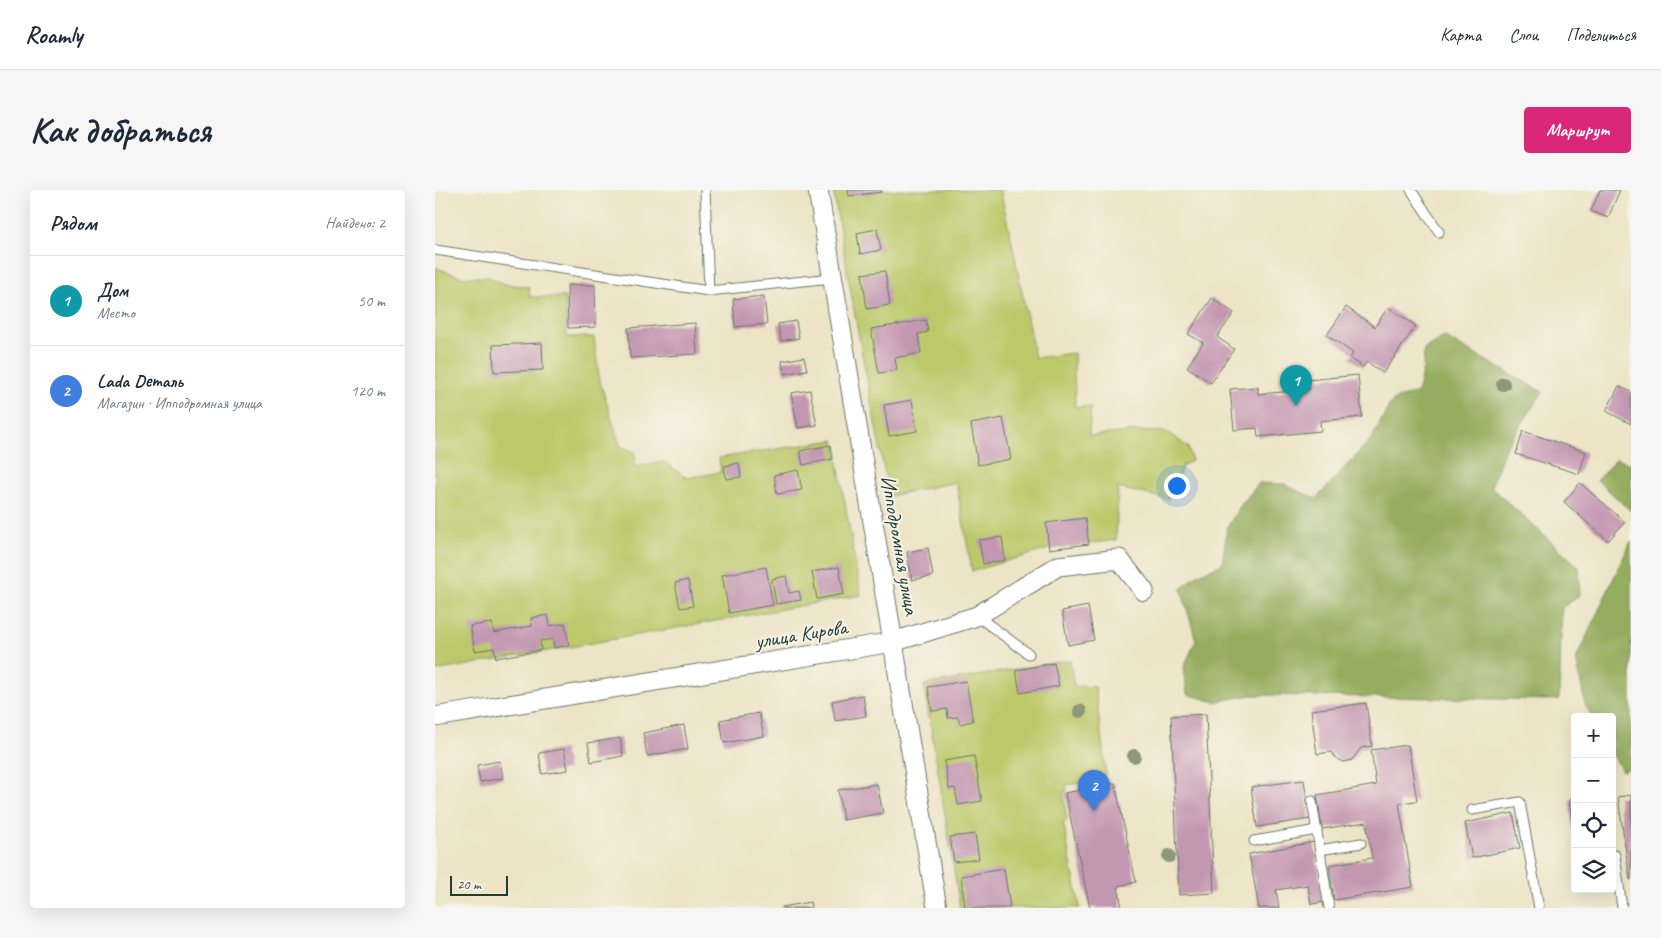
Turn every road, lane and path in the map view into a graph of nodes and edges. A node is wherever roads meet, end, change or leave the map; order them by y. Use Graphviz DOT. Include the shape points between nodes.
graph roads {
  1 [pos="705,190"];
  2 [pos="818,190"];
  3 [pos="1411,190"];
  4 [pos="1439,232"];
  5 [pos="435,250"];
  6 [pos="832,278"];
  7 [pos="709,291"];
  8 [pos="1144,591"];
  9 [pos="977,616"];
  10 [pos="893,642"];
  11 [pos="1029,654"];
  12 [pos="435,717"];
  13 [pos="1312,801"];
  14 [pos="1472,810"];
  15 [pos="1317,830"];
  16 [pos="1254,841"];
  17 [pos="1361,843"];
  18 [pos="1320,850"];
  19 [pos="1616,863"];
  20 [pos="937,908"];
  21 [pos="1329,908"];
  22 [pos="1539,908"];
  23 [pos="1622,908"];
  1 -- 7 [label="lane"];
  2 -- 6 [label="street, Ипподромная улица"];
  3 -- 4 [label="lane"];
  5 -- 7 [label="lane"];
  6 -- 7 [label="lane"];
  6 -- 10 [label="street, Ипподромная улица"];
  8 -- 9 [label="street, улица Кирова" via="1119,559 1058,566"];
  9 -- 10 [label="street, улица Кирова"];
  9 -- 11 [label="lane"];
  10 -- 12 [label="street, улица Кирова"];
  10 -- 20 [label="street, Ипподромная улица"];
  13 -- 15 [label="lane"];
  14 -- 22 [label="lane" via="1520,802"];
  15 -- 16 [label="lane"];
  15 -- 18 [label="lane"];
  17 -- 18 [label="lane"];
  18 -- 21 [label="lane"];
  19 -- 23 [label="lane"];
}
